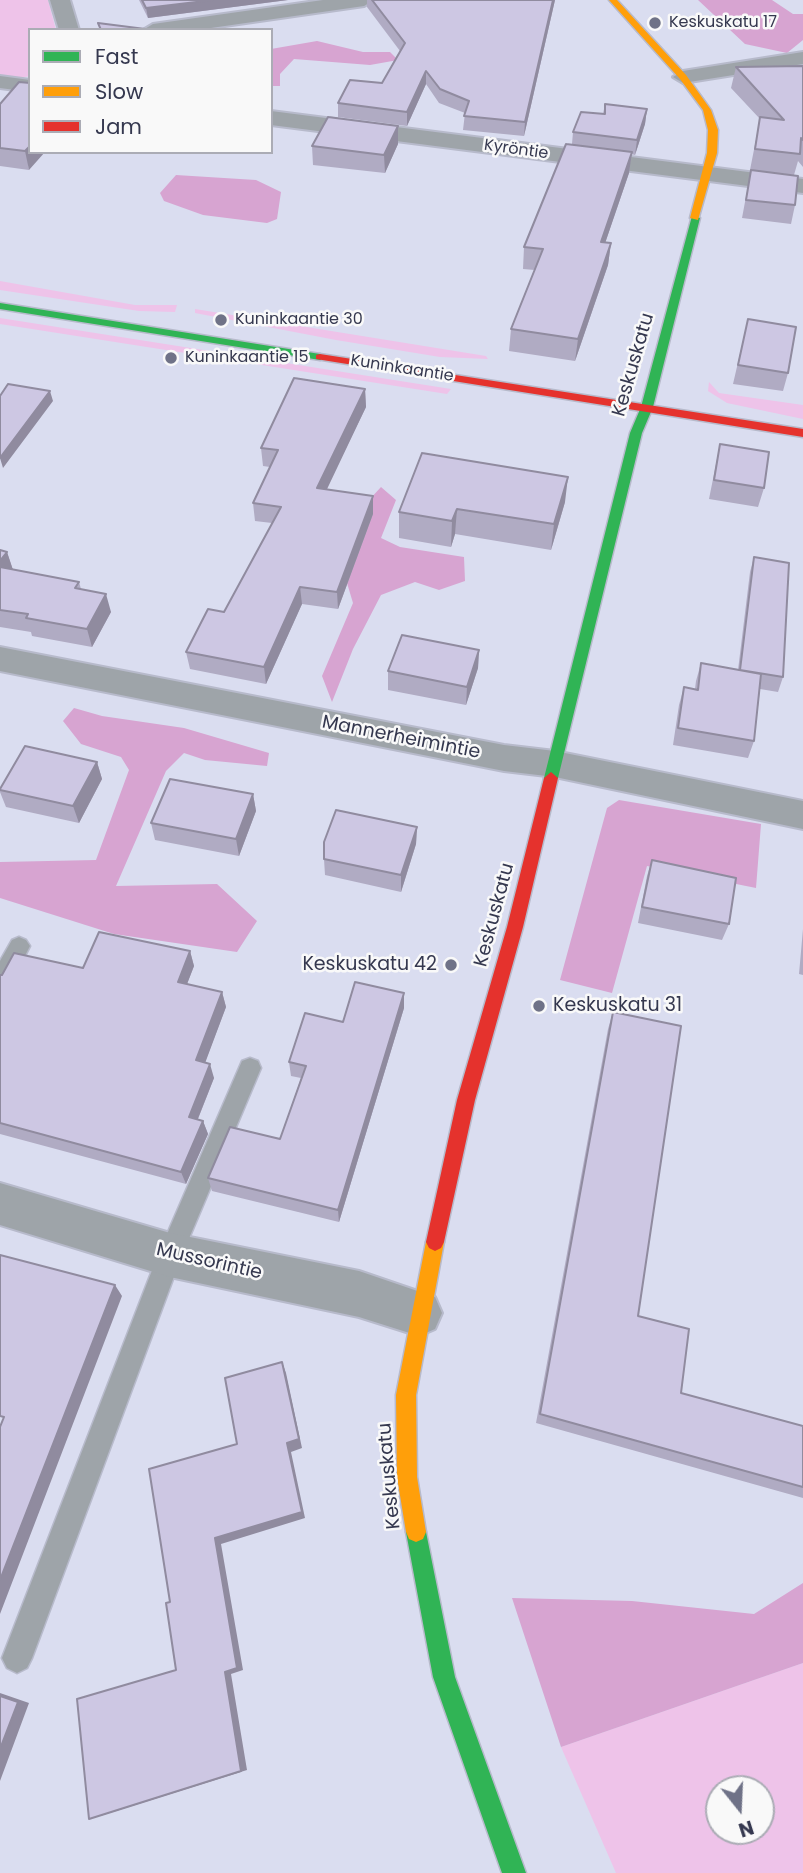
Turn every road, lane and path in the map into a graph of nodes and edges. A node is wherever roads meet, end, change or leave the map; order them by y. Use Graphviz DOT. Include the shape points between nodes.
graph roads {
  1 [pos="60,0"];
  2 [pos="364,0"];
  3 [pos="613,0"];
  4 [pos="312,3"];
  5 [pos="68,28"];
  6 [pos="165,28"];
  7 [pos="803,58"];
  8 [pos="682,77"];
  9 [pos="0,82"];
  10 [pos="28,86"];
  11 [pos="273,118"];
  12 [pos="706,175"];
  13 [pos="803,186"];
  14 [pos="0,306"];
  15 [pos="647,407"];
  16 [pos="803,433"];
  17 [pos="0,659"];
  18 [pos="555,764"];
  19 [pos="803,815"];
  20 [pos="19,946"];
  21 [pos="0,982"];
  22 [pos="250,1068"];
  23 [pos="0,1204"];
  24 [pos="170,1255"];
  25 [pos="419,1313"];
  26 [pos="18,1658"];
  27 [pos="514,1873"];
  1 -- 5 [label="street"];
  2 -- 4 [label="street"];
  3 -- 8 [label="street, Keskuskatu"];
  4 -- 6 [label="street"];
  7 -- 8 [label="street"];
  8 -- 12 [label="street, Keskuskatu" via="707,110 713,130"];
  9 -- 10 [label="street"];
  11 -- 12 [label="street, Kyröntie"];
  12 -- 13 [label="street, Kyröntie"];
  12 -- 15 [label="street, Keskuskatu"];
  14 -- 15 [label="street, Kuninkaantie"];
  15 -- 16 [label="street, Kuninkaantie"];
  15 -- 18 [label="street, Keskuskatu" via="636,433"];
  17 -- 18 [label="street, Mannerheimintie" via="504,758"];
  18 -- 19 [label="street, Mannerheimintie"];
  18 -- 25 [label="street, Keskuskatu" via="466,1101"];
  20 -- 21 [label="lane"];
  22 -- 24 [label="lane"];
  23 -- 24 [label="street, Mussorintie"];
  24 -- 25 [label="street, Mussorintie" via="359,1294"];
  24 -- 26 [label="lane"];
  25 -- 27 [label="street, Keskuskatu" via="406,1395 407,1477 422,1570 444,1677"];
}
